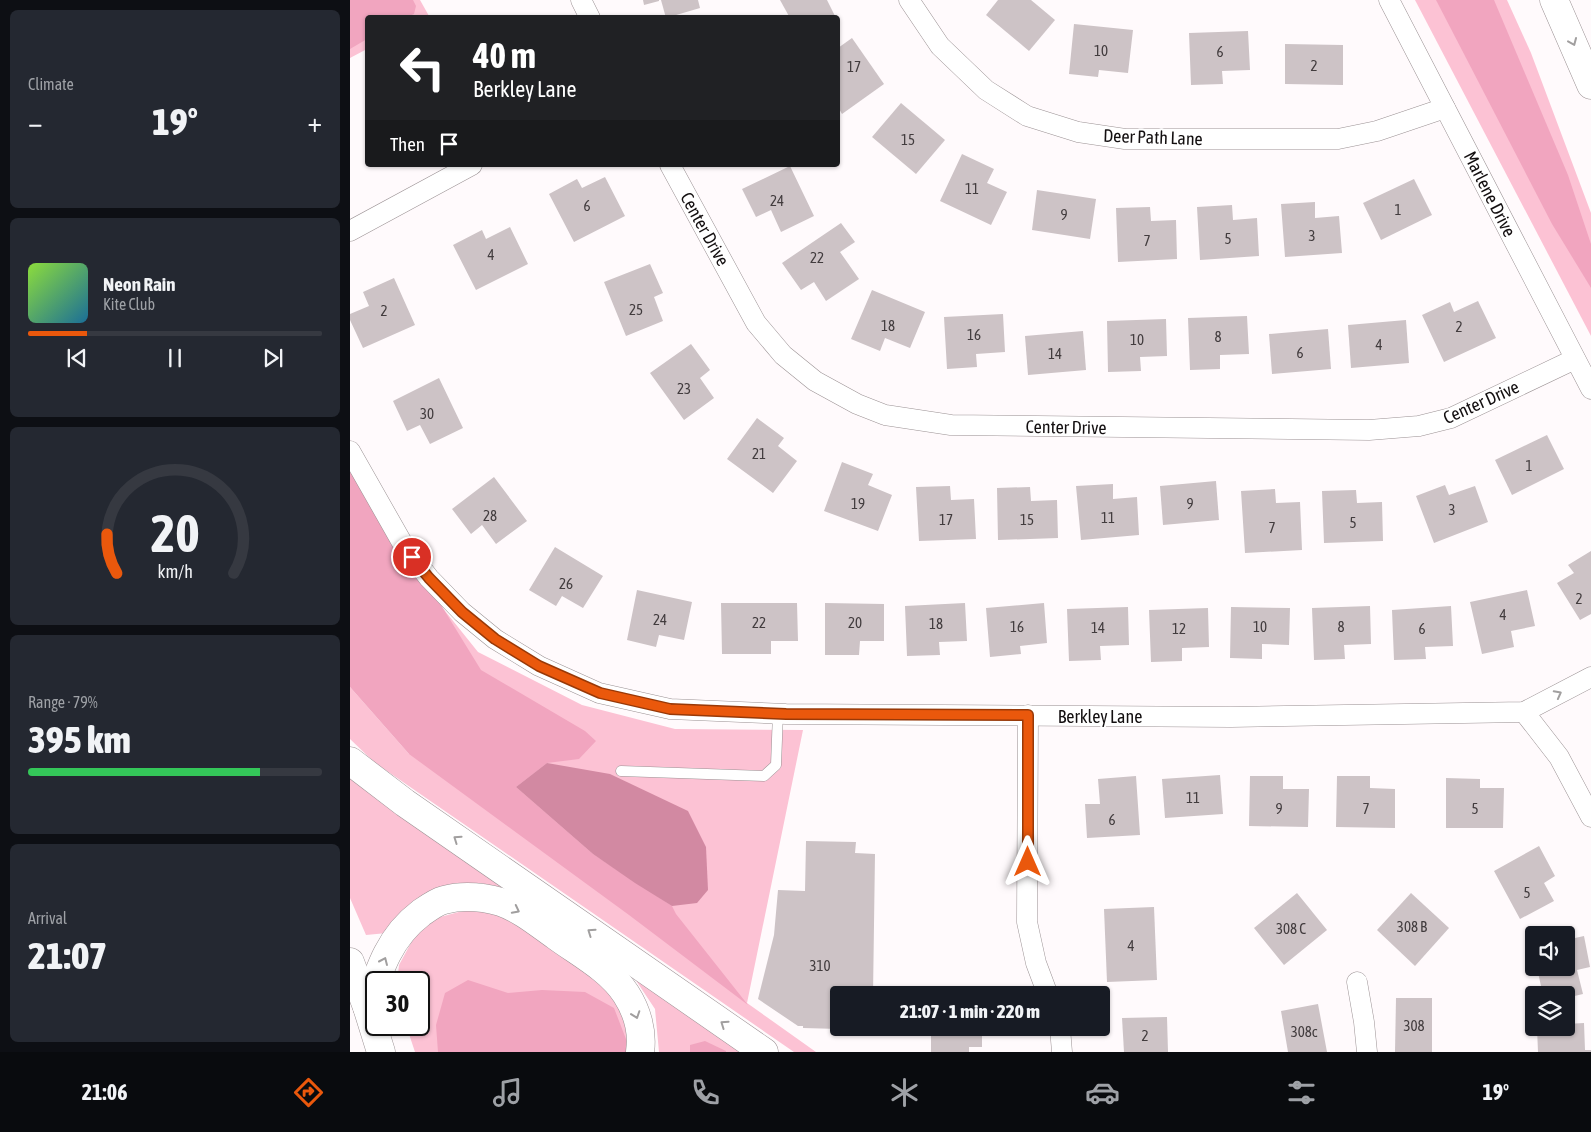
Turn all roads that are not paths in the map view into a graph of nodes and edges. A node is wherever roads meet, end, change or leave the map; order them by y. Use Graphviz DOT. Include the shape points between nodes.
graph roads {
  1 [pos="581,0"];
  2 [pos="909,0"];
  3 [pos="1389,0"];
  4 [pos="1554,0"];
  5 [pos="588,15"];
  6 [pos="1591,85"];
  7 [pos="1445,108"];
  8 [pos="468,167"];
  9 [pos="671,167"];
  10 [pos="350,231"];
  11 [pos="1575,359"];
  12 [pos="1591,389"];
  13 [pos="350,452"];
  14 [pos="1591,677"];
  15 [pos="1524,712"];
  16 [pos="778,714"];
  17 [pos="1028,715"];
  18 [pos="350,761"];
  19 [pos="621,771"];
  20 [pos="1591,817"];
  21 [pos="350,962"];
  22 [pos="379,971"];
  23 [pos="1356,982"];
  24 [pos="1045,986"];
  25 [pos="365,1002"];
  26 [pos="376,1036"];
  27 [pos="1061,1036"];
  28 [pos="381,1052"];
  29 [pos="640,1052"];
  30 [pos="764,1052"];
  31 [pos="1062,1052"];
  32 [pos="1367,1052"];
  1 -- 5 [label="street"];
  2 -- 7 [label="street, Deer Path Lane" via="940,46 986,90 1027,116 1078,132 1125,139 1338,139 1377,131"];
  3 -- 7 [label="street, Marlene Drive"];
  4 -- 6 [label="main road, one-way"];
  7 -- 11 [label="street, Marlene Drive"];
  8 -- 10 [label="street"];
  9 -- 11 [label="street, Center Drive" via="756,323 783,355 815,381 857,404 885,414 951,426 1369,430 1420,426 1451,418"];
  11 -- 12 [label="street, Marlene Drive"];
  13 -- 16 [label="street, Berkley Lane" via="404,546 429,578 462,612 503,644 539,666 600,693 670,709"];
  15 -- 14 [label="street, Berkley Lane, one-way"];
  15 -- 17 [label="street, Berkley Lane"];
  15 -- 20 [label="street" via="1559,757"];
  16 -- 17 [label="street, Berkley Lane"];
  16 -- 19 [label="lane" via="776,765 764,776"];
  17 -- 24 [label="street" via="1027,922"];
  30 -- 18 [label="main road, one-way" via="413,809"];
  21 -- 25 [label="main road"];
  22 -- 29 [label="main road, one-way" via="399,934 426,909 443,900 464,897 502,903 526,915 614,980 635,1010 642,1042"];
  23 -- 32 [label="street"];
  26 -- 28 [label="main road"];
  27 -- 31 [label="street"];
}
